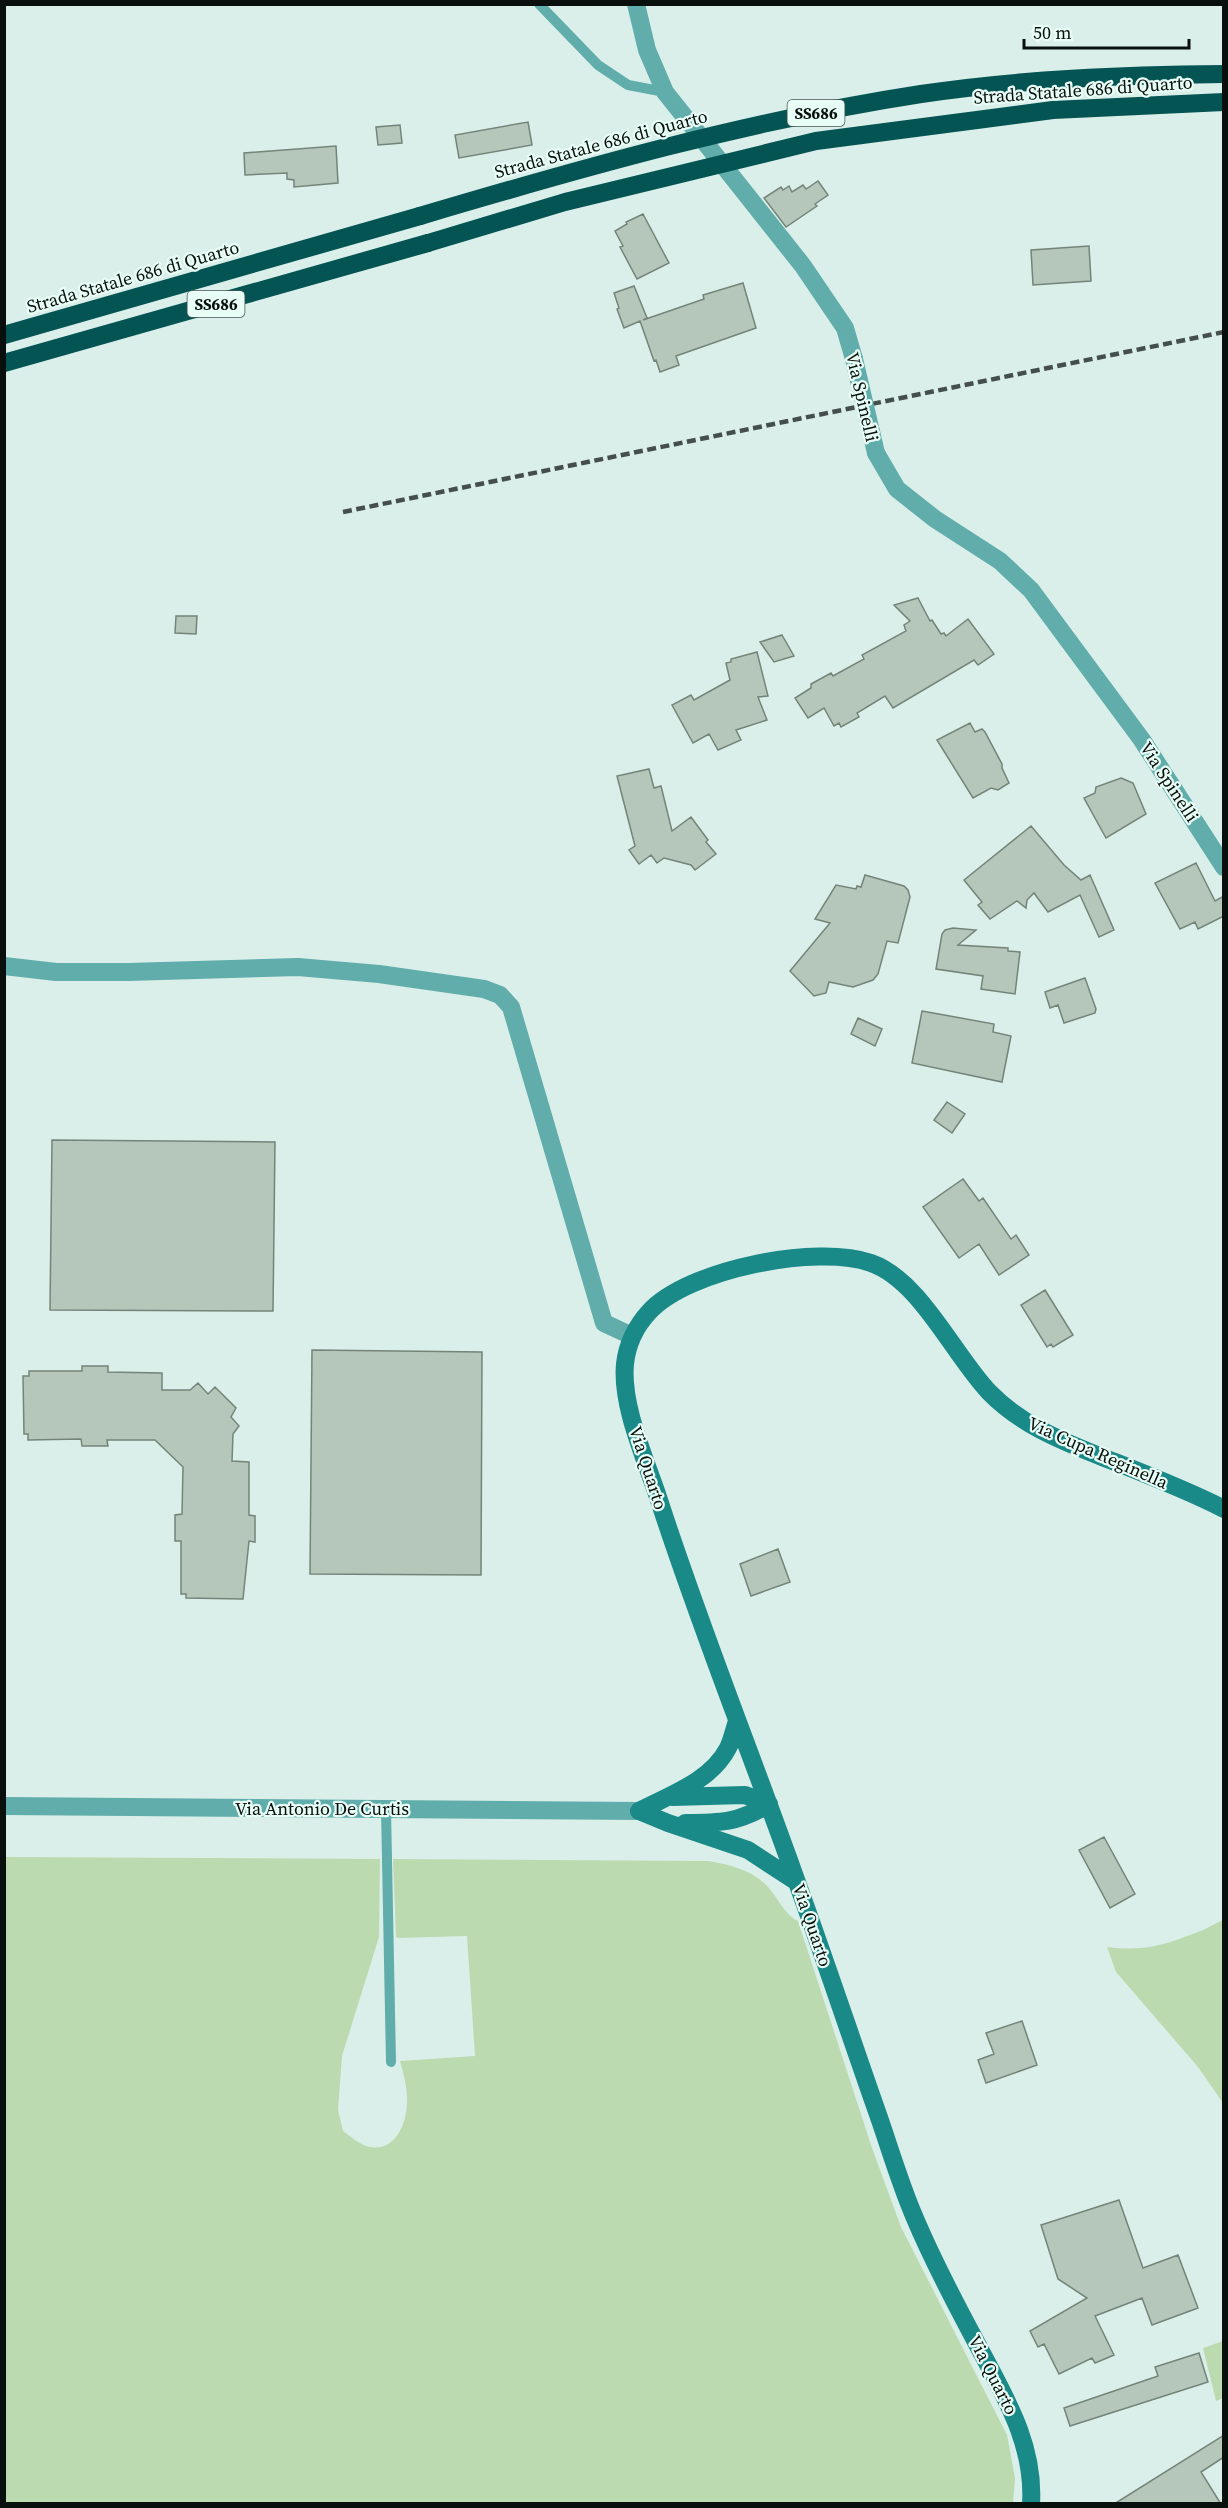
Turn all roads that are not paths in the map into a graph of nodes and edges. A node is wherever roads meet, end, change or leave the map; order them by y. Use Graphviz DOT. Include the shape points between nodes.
graph roads {
  1 [pos="539,4"];
  2 [pos="636,4"];
  3 [pos="1224,74"];
  4 [pos="665,92"];
  5 [pos="1224,102"];
  6 [pos="4,335"];
  7 [pos="4,363"];
  8 [pos="1224,867"];
  9 [pos="4,966"];
  10 [pos="632,1336"];
  11 [pos="1224,1509"];
  12 [pos="736,1721"];
  13 [pos="667,1797"];
  14 [pos="769,1804"];
  15 [pos="4,1806"];
  16 [pos="386,1809"];
  17 [pos="639,1811"];
  18 [pos="668,1823"];
  19 [pos="797,1882"];
  20 [pos="391,2062"];
  21 [pos="1031,2504"];
  1 -- 4 [label="lane" via="598,65 628,85"];
  2 -- 4 [label="street, Via Spinelli" via="647,50"];
  3 -- 6 [label="highway, Strada Statale 686 di Quarto / SS686, bridge" via="1000,85 835,109 623,157"];
  4 -- 8 [label="street, Via Spinelli, bridge" via="803,266 845,328 876,453 897,489 1000,561 1031,591 1142,740"];
  5 -- 7 [label="highway, Strada Statale 686 di Quarto / SS686, bridge" via="1053,110 816,141 587,197"];
  9 -- 10 [label="street" via="56,972 298,967 484,988 500,995 511,1007 604,1323"];
  10 -- 11 [label="street, Via Cupa Reginella" via="663,1300 722,1273 795,1258 840,1256 872,1263 902,1280 966,1366 1012,1414 1048,1434"];
  10 -- 12 [label="street, Via Quarto" via="624,1370 632,1418"];
  12 -- 13 [label="street" via="728,1748 711,1770"];
  12 -- 14 [label="street, Via Quarto"];
  13 -- 14 [label="street" via="745,1795"];
  13 -- 17 [label="street"];
  14 -- 18 [label="street" via="726,1823"];
  14 -- 19 [label="street, Via Quarto"];
  15 -- 16 [label="street, Via Antonio De Curtis"];
  16 -- 17 [label="street, Via Antonio De Curtis"];
  16 -- 20 [label="lane" via="395,2001"];
  17 -- 18 [label="street"];
  18 -- 19 [label="street" via="748,1850"];
  19 -- 21 [label="street, Via Quarto" via="912,2212 1019,2425 1030,2465"];
}
